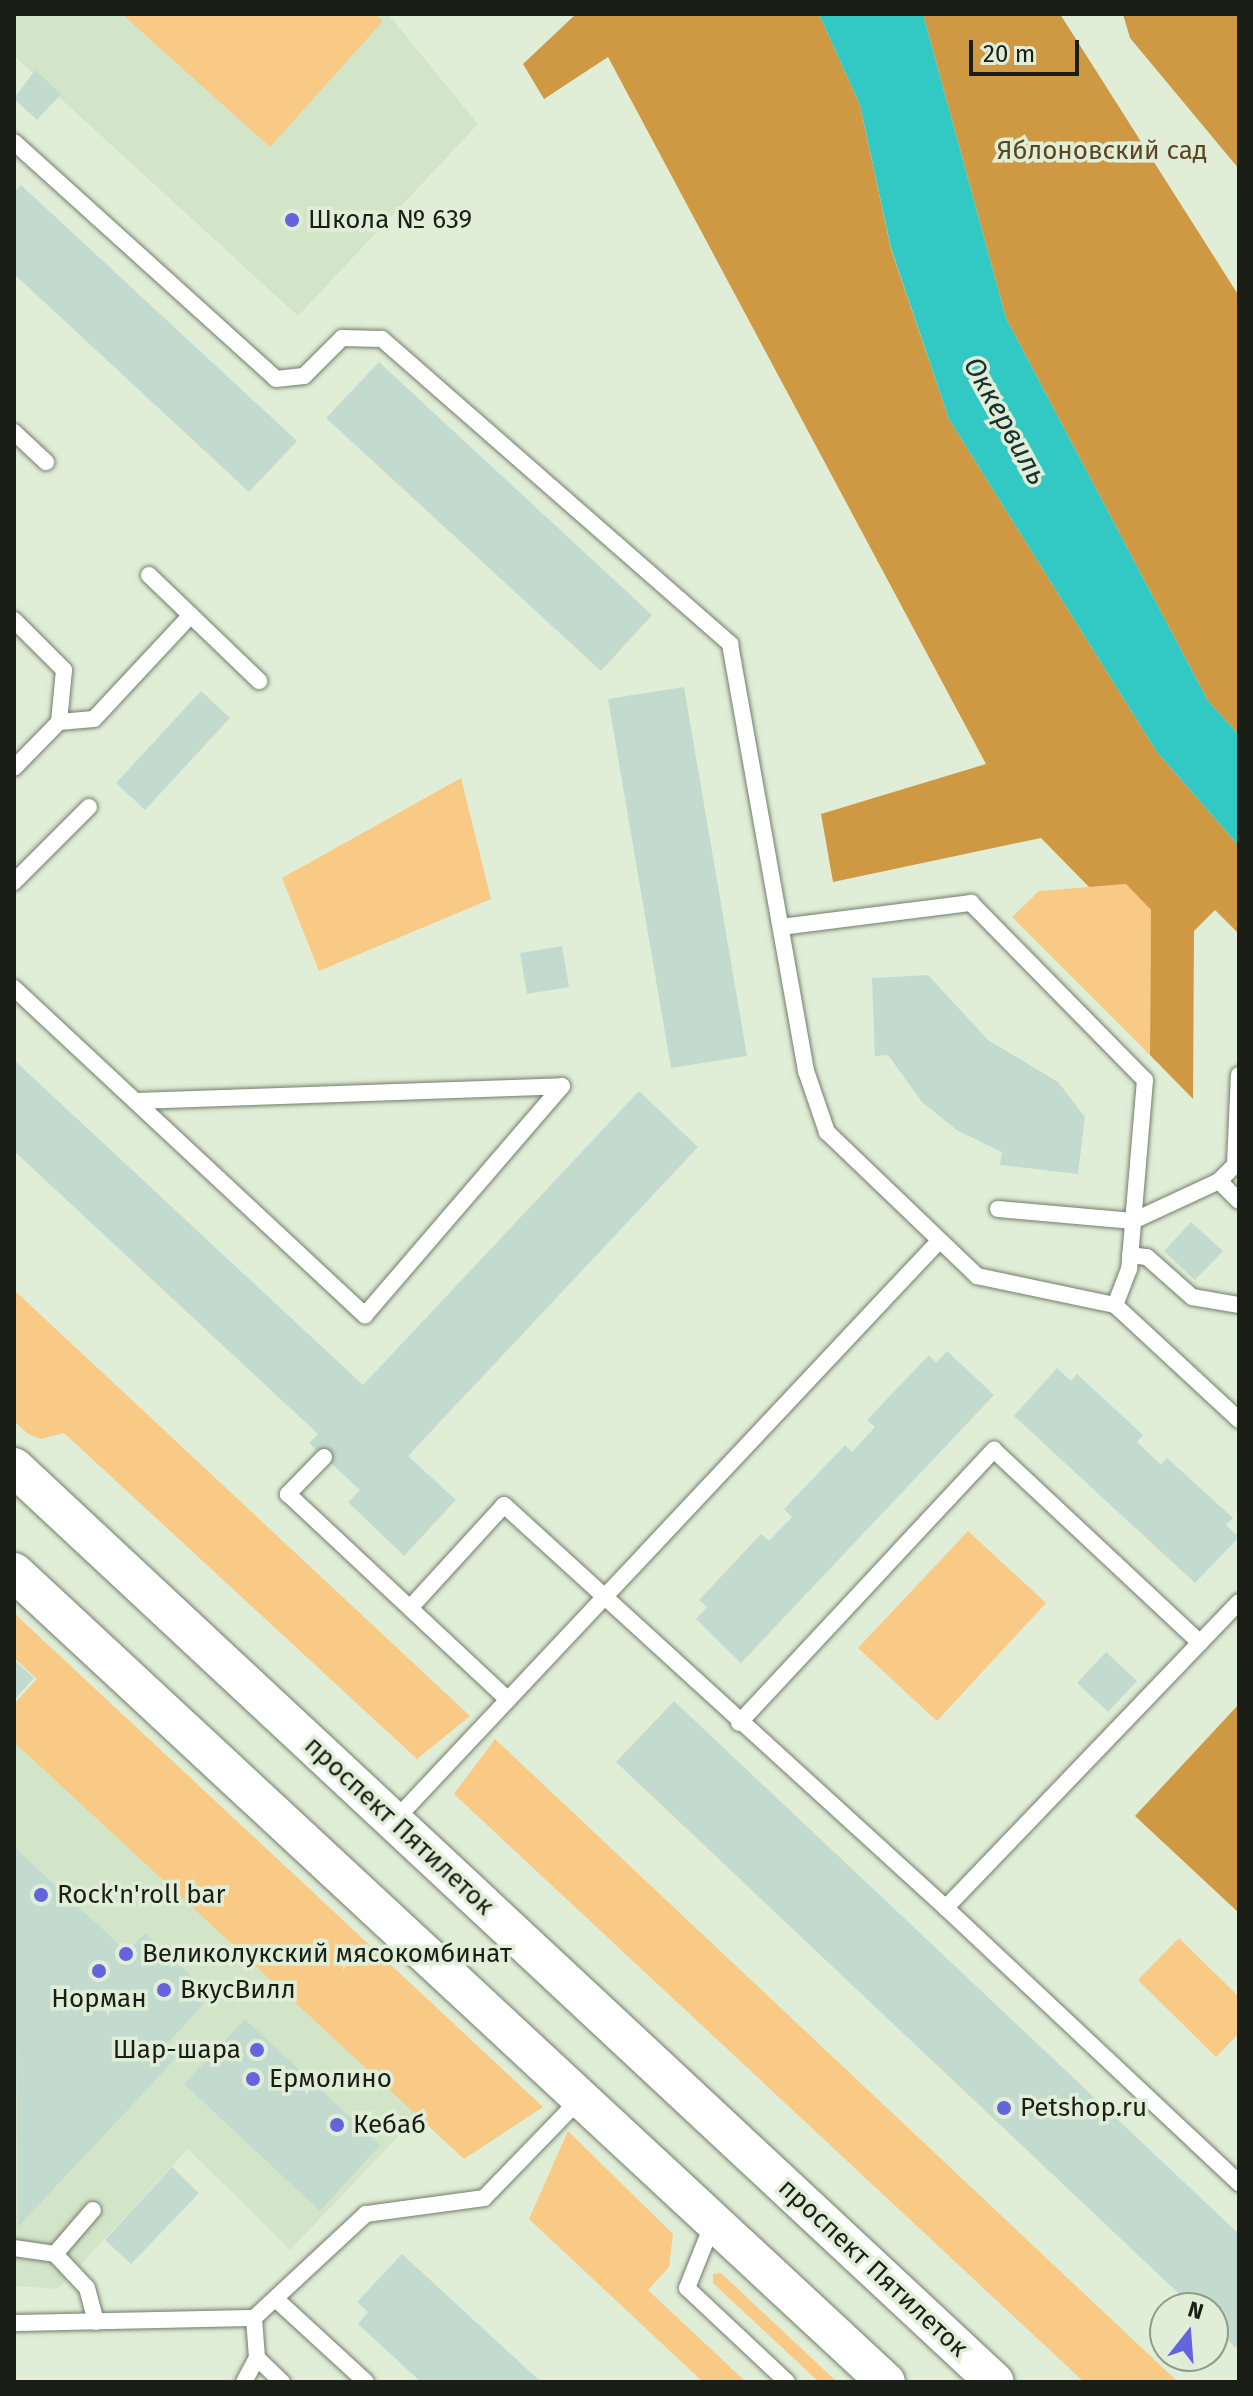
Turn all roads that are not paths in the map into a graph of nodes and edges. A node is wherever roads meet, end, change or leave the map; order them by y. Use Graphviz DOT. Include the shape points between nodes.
graph roads {
  1 [pos="14,142"];
  2 [pos="14,432"];
  3 [pos="46,462"];
  4 [pos="149,575"];
  5 [pos="191,615"];
  6 [pos="14,620"];
  7 [pos="259,681"];
  8 [pos="59,722"];
  9 [pos="14,768"];
  10 [pos="89,807"];
  11 [pos="14,882"];
  12 [pos="781,927"];
  13 [pos="14,988"];
  14 [pos="1239,1075"];
  15 [pos="137,1101"];
  16 [pos="1219,1181"];
  17 [pos="1239,1201"];
  18 [pos="998,1209"];
  19 [pos="1133,1221"];
  20 [pos="939,1241"];
  21 [pos="1130,1255"];
  22 [pos="1115,1305"];
  23 [pos="1239,1305"];
  24 [pos="1239,1420"];
  25 [pos="324,1457"];
  26 [pos="14,1467"];
  27 [pos="14,1572"];
  28 [pos="602,1596"];
  29 [pos="1239,1602"];
  30 [pos="410,1608"];
  31 [pos="1200,1643"];
  32 [pos="508,1700"];
  33 [pos="739,1723"];
  34 [pos="394,1821"];
  35 [pos="946,1908"];
  36 [pos="580,2099"];
  37 [pos="1239,2183"];
  38 [pos="93,2210"];
  39 [pos="713,2223"];
  40 [pos="14,2248"];
  41 [pos="55,2254"];
  42 [pos="279,2302"];
  43 [pos="254,2318"];
  44 [pos="96,2322"];
  45 [pos="14,2323"];
  46 [pos="257,2358"];
  47 [pos="244,2382"];
  48 [pos="282,2382"];
  49 [pos="366,2382"];
  50 [pos="787,2382"];
  51 [pos="886,2382"];
  52 [pos="995,2382"];
  1 -- 12 [label="lane" via="276,379 304,376 342,338 382,339 730,644"];
  2 -- 3 [label="lane"];
  4 -- 5 [label="lane"];
  5 -- 7 [label="lane"];
  5 -- 8 [label="lane" via="94,719"];
  6 -- 8 [label="lane" via="64,670"];
  8 -- 9 [label="lane"];
  10 -- 11 [label="lane"];
  12 -- 19 [label="lane" via="971,903 1145,1080"];
  12 -- 20 [label="lane" via="806,1071 827,1132"];
  13 -- 15 [label="lane"];
  14 -- 16 [label="lane" via="1235,1165"];
  15 -- 15 [label="lane" via="365,1315 562,1086 515,1088"];
  16 -- 17 [label="lane"];
  16 -- 19 [label="lane"];
  18 -- 19 [label="lane"];
  19 -- 21 [label="lane"];
  20 -- 22 [label="lane" via="977,1276"];
  20 -- 28 [label="lane"];
  21 -- 22 [label="lane"];
  21 -- 23 [label="lane" via="1147,1257 1192,1297"];
  22 -- 24 [label="lane"];
  25 -- 30 [label="lane" via="288,1494"];
  26 -- 34 [label="street, проспект Пятилеток"];
  27 -- 36 [label="street"];
  28 -- 30 [label="lane" via="504,1505"];
  28 -- 32 [label="lane"];
  28 -- 33 [label="lane"];
  29 -- 31 [label="lane"];
  30 -- 32 [label="lane"];
  31 -- 33 [label="lane" via="994,1450"];
  31 -- 35 [label="lane"];
  32 -- 34 [label="lane"];
  33 -- 35 [label="lane"];
  34 -- 52 [label="street, проспект Пятилеток"];
  35 -- 37 [label="lane"];
  36 -- 39 [label="street"];
  36 -- 42 [label="lane" via="484,2198 366,2214"];
  38 -- 41 [label="lane"];
  39 -- 50 [label="lane" via="687,2288"];
  39 -- 51 [label="street"];
  40 -- 41 [label="lane"];
  41 -- 44 [label="lane" via="87,2288"];
  42 -- 43 [label="lane"];
  42 -- 49 [label="lane"];
  43 -- 44 [label="lane"];
  43 -- 46 [label="lane"];
  44 -- 45 [label="lane"];
  46 -- 47 [label="lane"];
  46 -- 48 [label="lane"];
}
